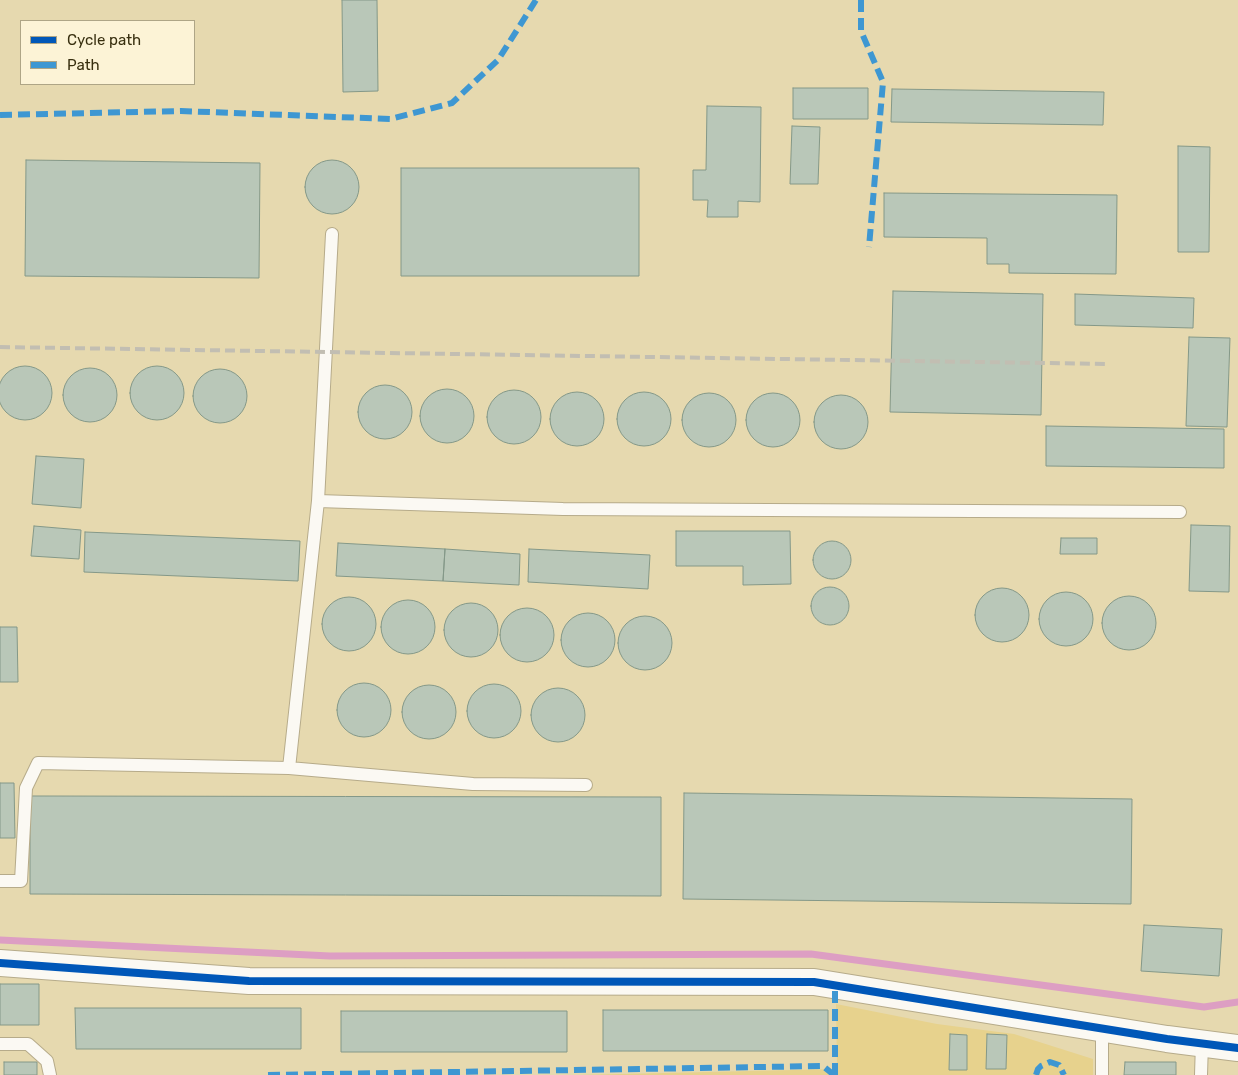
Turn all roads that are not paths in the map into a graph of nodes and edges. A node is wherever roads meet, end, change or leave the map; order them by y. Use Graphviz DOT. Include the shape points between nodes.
graph roads {
  1 [pos="332,234"];
  2 [pos="318,501"];
  3 [pos="1180,512"];
  4 [pos="289,768"];
  5 [pos="586,785"];
  6 [pos="0,881"];
  7 [pos="0,963"];
  8 [pos="1102,1028"];
  9 [pos="1202,1043"];
  10 [pos="0,1044"];
  11 [pos="1238,1048"];
  12 [pos="50,1075"];
  13 [pos="1102,1075"];
  14 [pos="1201,1075"];
  1 -- 2 [label="lane"];
  2 -- 3 [label="lane" via="573,509"];
  2 -- 4 [label="lane"];
  4 -- 5 [label="lane" via="473,784"];
  4 -- 6 [label="lane" via="38,763 26,788 20,881"];
  7 -- 8 [label="street" via="249,981 814,982"];
  8 -- 9 [label="street"];
  8 -- 13 [label="lane"];
  9 -- 11 [label="street"];
  9 -- 14 [label="lane"];
  10 -- 12 [label="lane" via="28,1044 47,1061"];
}
